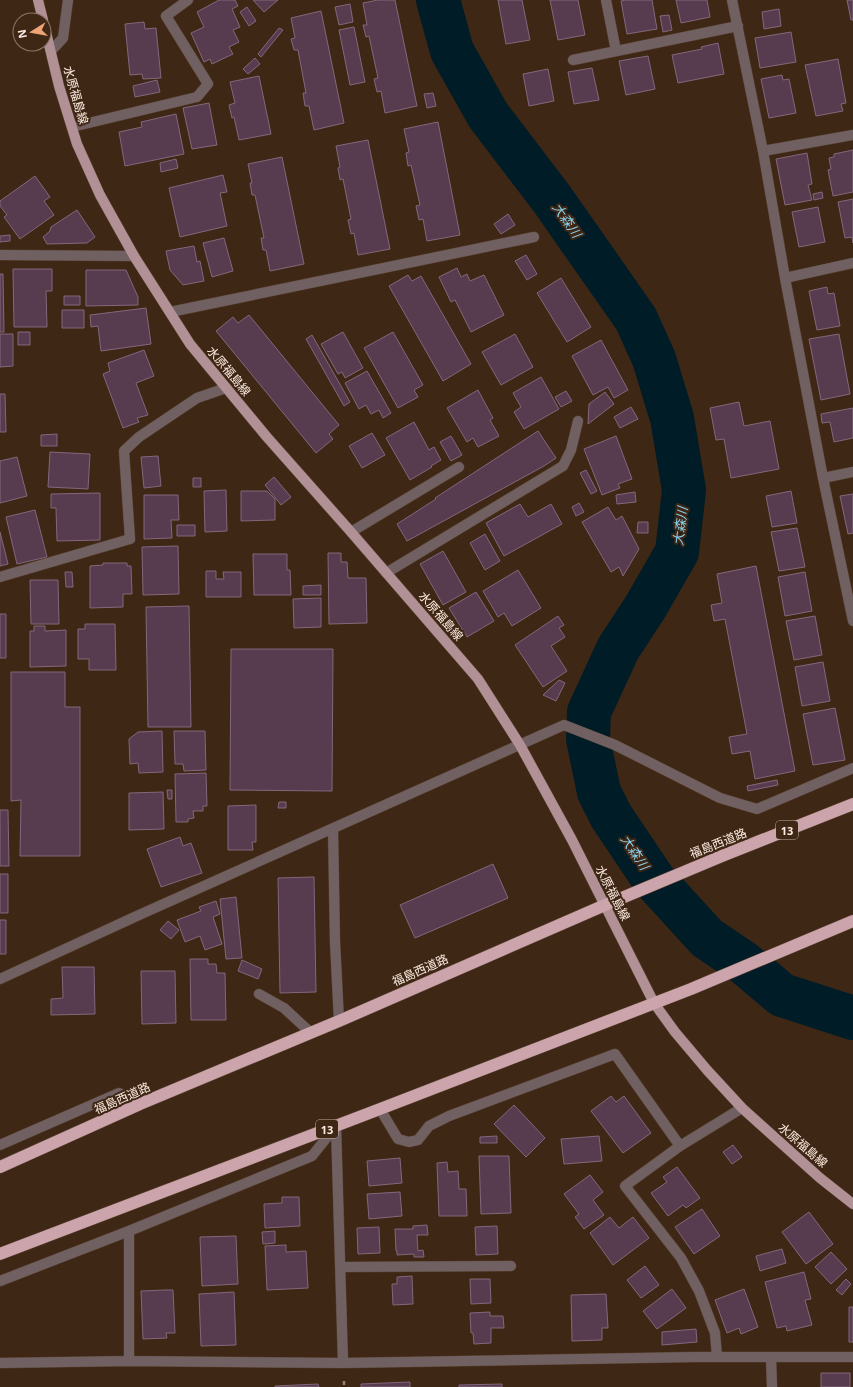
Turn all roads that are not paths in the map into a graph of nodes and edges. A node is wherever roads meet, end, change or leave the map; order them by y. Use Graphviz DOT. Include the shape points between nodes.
graph roads {
  1 [pos="38,0"];
  2 [pos="68,0"];
  3 [pos="188,0"];
  4 [pos="606,0"];
  5 [pos="732,0"];
  6 [pos="41,12"];
  7 [pos="738,26"];
  8 [pos="52,50"];
  9 [pos="616,51"];
  10 [pos="51,52"];
  11 [pos="573,60"];
  12 [pos="72,127"];
  13 [pos="853,135"];
  14 [pos="763,151"];
  15 [pos="534,237"];
  16 [pos="0,255"];
  17 [pos="134,256"];
  18 [pos="853,263"];
  19 [pos="785,278"];
  20 [pos="170,312"];
  21 [pos="226,388"];
  22 [pos="578,421"];
  23 [pos="460,467"];
  24 [pos="853,472"];
  25 [pos="823,478"];
  26 [pos="351,532"];
  27 [pos="386,573"];
  28 [pos="0,577"];
  29 [pos="853,621"];
  30 [pos="520,745"];
  31 [pos="853,768"];
  32 [pos="853,804"];
  33 [pos="333,829"];
  34 [pos="605,904"];
  35 [pos="853,921"];
  36 [pos="0,979"];
  37 [pos="259,994"];
  38 [pos="654,1003"];
  39 [pos="339,1021"];
  40 [pos="311,1033"];
  41 [pos="140,1104"];
  42 [pos="742,1108"];
  43 [pos="380,1109"];
  44 [pos="336,1126"];
  45 [pos="0,1145"];
  46 [pos="680,1146"];
  47 [pos="0,1167"];
  48 [pos="853,1204"];
  49 [pos="129,1231"];
  50 [pos="0,1254"];
  51 [pos="511,1266"];
  52 [pos="340,1267"];
  53 [pos="0,1281"];
  54 [pos="717,1357"];
  55 [pos="771,1357"];
  56 [pos="853,1357"];
  57 [pos="129,1360"];
  58 [pos="0,1363"];
  59 [pos="343,1363"];
  60 [pos="772,1387"];
  1 -- 6 [label="main road"];
  2 -- 8 [label="street" via="63,38"];
  3 -- 12 [label="street" via="166,16 208,84 197,97"];
  4 -- 9 [label="street"];
  5 -- 7 [label="street"];
  7 -- 9 [label="street"];
  7 -- 14 [label="street"];
  9 -- 11 [label="street"];
  10 -- 12 [label="main road, 水原福島線"];
  12 -- 17 [label="main road, 水原福島線" via="100,195"];
  13 -- 14 [label="street"];
  14 -- 19 [label="street"];
  15 -- 20 [label="street"];
  16 -- 17 [label="street"];
  17 -- 20 [label="main road, 水原福島線"];
  18 -- 19 [label="street"];
  19 -- 25 [label="street"];
  20 -- 21 [label="main road, 水原福島線" via="190,344"];
  21 -- 26 [label="main road, 水原福島線"];
  21 -- 28 [label="street" via="197,398 139,437 124,451 130,539"];
  22 -- 27 [label="street" via="571,450 563,466"];
  23 -- 26 [label="street"];
  24 -- 25 [label="street"];
  25 -- 29 [label="street"];
  26 -- 27 [label="main road, 水原福島線"];
  27 -- 30 [label="main road, 水原福島線" via="478,679"];
  30 -- 31 [label="street" via="564,725 615,744 720,798 757,809"];
  30 -- 33 [label="street"];
  30 -- 34 [label="main road, 水原福島線"];
  32 -- 34 [label="highway, 福島西道路 / 13"];
  33 -- 36 [label="street"];
  33 -- 39 [label="street"];
  34 -- 38 [label="main road, 水原福島線"];
  34 -- 39 [label="highway, 福島西道路 / 13"];
  35 -- 38 [label="highway, 13"];
  37 -- 40 [label="street" via="284,1008"];
  38 -- 42 [label="main road, 水原福島線" via="689,1048"];
  38 -- 43 [label="highway, 13"];
  39 -- 40 [label="highway, 福島西道路 / 13"];
  40 -- 41 [label="highway, 福島西道路 / 13"];
  41 -- 45 [label="street" via="119,1093"];
  41 -- 47 [label="highway, 福島西道路 / 13"];
  42 -- 46 [label="street"];
  42 -- 48 [label="main road, 水原福島線"];
  43 -- 44 [label="highway, 13"];
  43 -- 46 [label="street" via="398,1139 409,1142 418,1140 429,1126 449,1116 615,1054"];
  44 -- 49 [label="street" via="312,1156"];
  44 -- 50 [label="highway, 13"];
  44 -- 52 [label="street"];
  46 -- 54 [label="street" via="625,1186 680,1258 699,1290 715,1333"];
  49 -- 53 [label="street"];
  49 -- 57 [label="street"];
  51 -- 52 [label="street"];
  52 -- 59 [label="street"];
  54 -- 55 [label="street"];
  54 -- 59 [label="street"];
  55 -- 56 [label="street"];
  55 -- 60 [label="street"];
  57 -- 58 [label="street"];
  57 -- 59 [label="street"];
}
